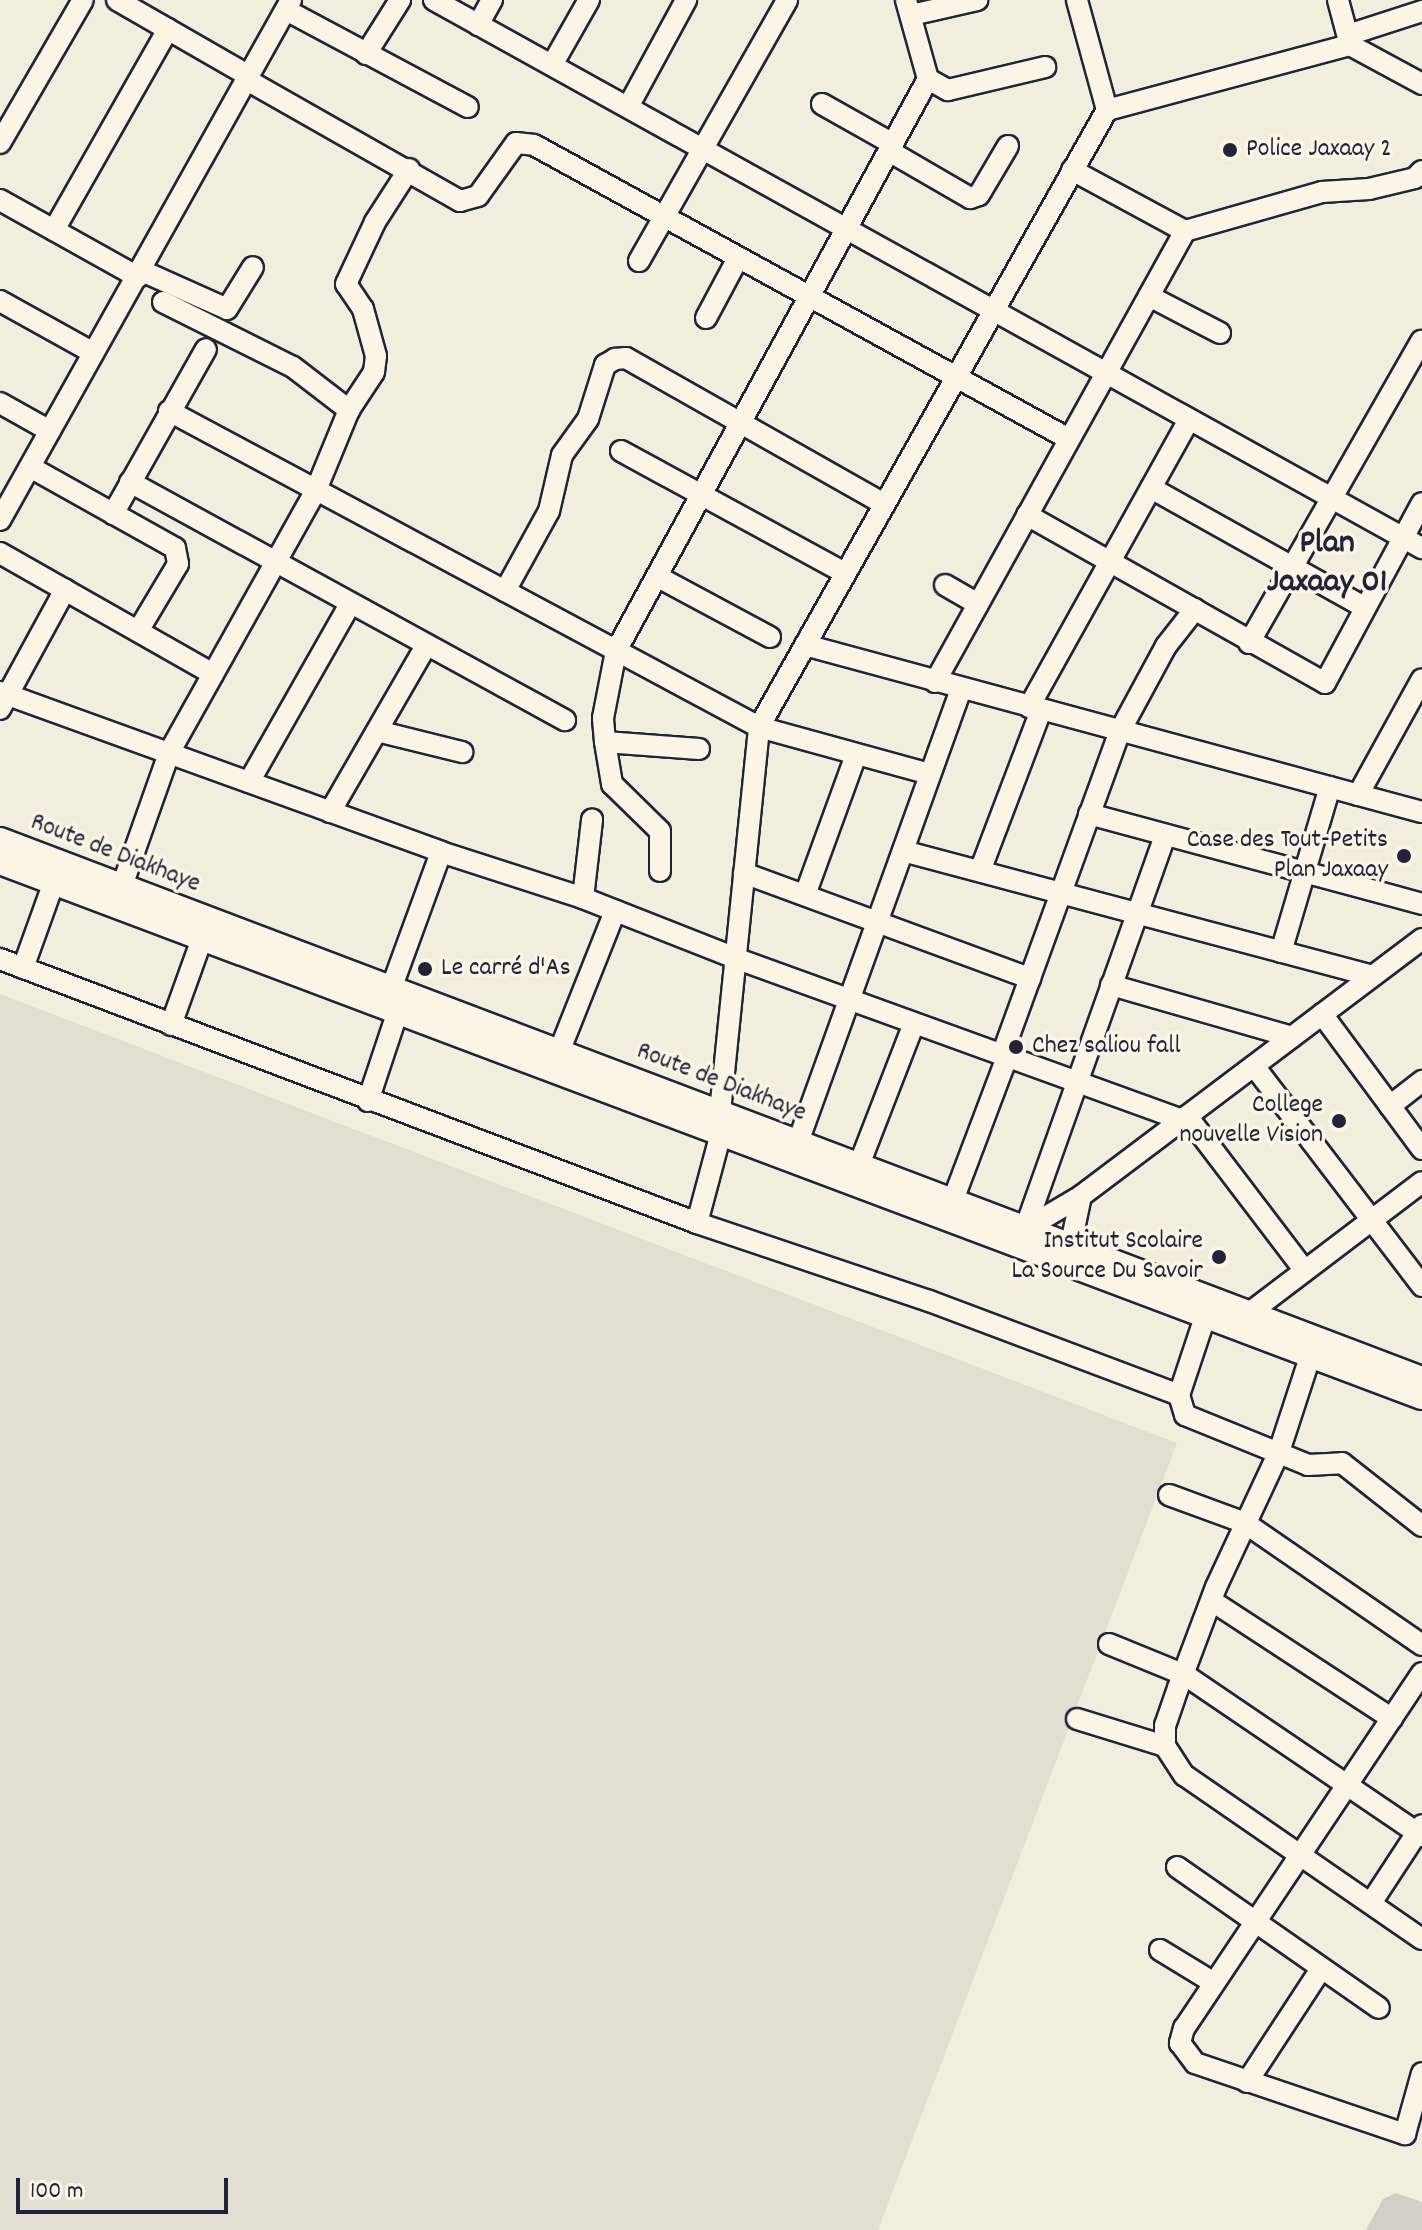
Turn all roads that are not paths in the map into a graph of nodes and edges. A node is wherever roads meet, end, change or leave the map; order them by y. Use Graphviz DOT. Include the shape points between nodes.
graph roads {
  1 [pos="83,0"];
  2 [pos="117,0"];
  3 [pos="400,0"];
  4 [pos="434,0"];
  5 [pos="492,0"];
  6 [pos="589,0"];
  7 [pos="686,0"];
  8 [pos="787,0"];
  9 [pos="977,0"];
  10 [pos="1077,0"];
  11 [pos="1338,0"];
  12 [pos="288,5"];
  13 [pos="908,8"];
  14 [pos="1422,11"];
  15 [pos="478,25"];
  16 [pos="168,29"];
  17 [pos="1349,40"];
  18 [pos="366,54"];
  19 [pos="552,65"];
  20 [pos="1045,67"];
  21 [pos="248,78"];
  22 [pos="928,79"];
  23 [pos="1422,84"];
  24 [pos="822,104"];
  25 [pos="468,107"];
  26 [pos="628,107"];
  27 [pos="1107,110"];
  28 [pos="0,143"];
  29 [pos="1008,146"];
  30 [pos="891,147"];
  31 [pos="703,149"];
  32 [pos="409,169"];
  33 [pos="1072,170"];
  34 [pos="1422,171"];
  35 [pos="0,200"];
  36 [pos="664,217"];
  37 [pos="846,228"];
  38 [pos="54,230"];
  39 [pos="1185,231"];
  40 [pos="738,258"];
  41 [pos="639,261"];
  42 [pos="253,267"];
  43 [pos="140,274"];
  44 [pos="1149,296"];
  45 [pos="809,297"];
  46 [pos="0,301"];
  47 [pos="163,302"];
  48 [pos="994,310"];
  49 [pos="706,318"];
  50 [pos="1220,333"];
  51 [pos="1421,341"];
  52 [pos="206,349"];
  53 [pos="92,352"];
  54 [pos="1106,373"];
  55 [pos="956,377"];
  56 [pos="0,403"];
  57 [pos="349,410"];
  58 [pos="169,411"];
  59 [pos="1189,419"];
  60 [pos="739,424"];
  61 [pos="50,431"];
  62 [pos="1069,439"];
  63 [pos="621,451"];
  64 [pos="30,467"];
  65 [pos="130,482"];
  66 [pos="1151,488"];
  67 [pos="316,490"];
  68 [pos="702,493"];
  69 [pos="1331,497"];
  70 [pos="1422,503"];
  71 [pos="884,504"];
  72 [pos="113,514"];
  73 [pos="1027,515"];
  74 [pos="0,520"];
  75 [pos="1403,537"];
  76 [pos="1422,548"];
  77 [pos="0,553"];
  78 [pos="276,562"];
  79 [pos="1110,562"];
  80 [pos="1292,567"];
  81 [pos="845,573"];
  82 [pos="658,577"];
  83 [pos="945,585"];
  84 [pos="65,590"];
  85 [pos="505,591"];
  86 [pos="350,604"];
  87 [pos="978,604"];
  88 [pos="1364,607"];
  89 [pos="1195,609"];
  90 [pos="138,631"];
  91 [pos="770,637"];
  92 [pos="1249,643"];
  93 [pos="805,645"];
  94 [pos="426,646"];
  95 [pos="616,651"];
  96 [pos="213,674"];
  97 [pos="1422,679"];
  98 [pos="935,682"];
  99 [pos="961,689"];
  100 [pos="2,699"];
  101 [pos="1035,708"];
  102 [pos="565,720"];
  103 [pos="759,727"];
  104 [pos="377,731"];
  105 [pos="1120,731"];
  106 [pos="605,742"];
  107 [pos="699,749"];
  108 [pos="462,752"];
  109 [pos="169,753"];
  110 [pos="856,755"];
  111 [pos="930,774"];
  112 [pos="249,782"];
  113 [pos="1330,787"];
  114 [pos="1358,795"];
  115 [pos="330,812"];
  116 [pos="1422,812"];
  117 [pos="1089,814"];
  118 [pos="592,820"];
  119 [pos="1165,835"];
  120 [pos="0,840"];
  121 [pos="903,851"];
  122 [pos="441,852"];
  123 [pos="0,862"];
  124 [pos="660,871"];
  125 [pos="980,871"];
  126 [pos="744,873"];
  127 [pos="1304,873"];
  128 [pos="54,882"];
  129 [pos="122,886"];
  130 [pos="1061,893"];
  131 [pos="805,895"];
  132 [pos="583,898"];
  133 [pos="1422,904"];
  134 [pos="615,911"];
  135 [pos="1139,911"];
  136 [pos="877,921"];
  137 [pos="203,936"];
  138 [pos="1422,939"];
  139 [pos="1281,952"];
  140 [pos="735,958"];
  141 [pos="0,959"];
  142 [pos="23,968"];
  143 [pos="1373,976"];
  144 [pos="1030,978"];
  145 [pos="1111,985"];
  146 [pos="395,1000"];
  147 [pos="849,1000"];
  148 [pos="1322,1014"];
  149 [pos="914,1023"];
  150 [pos="171,1025"];
  151 [pos="1292,1037"];
  152 [pos="559,1052"];
  153 [pos="1005,1056"];
  154 [pos="1254,1066"];
  155 [pos="1422,1081"];
  156 [pos="1076,1082"];
  157 [pos="368,1101"];
  158 [pos="1390,1106"];
  159 [pos="1185,1118"];
  160 [pos="720,1123"];
  161 [pos="798,1142"];
  162 [pos="1422,1149"];
  163 [pos="859,1165"];
  164 [pos="1422,1182"];
  165 [pos="1081,1196"];
  166 [pos="953,1200"];
  167 [pos="1371,1219"];
  168 [pos="697,1223"];
  169 [pos="1020,1237"];
  170 [pos="1068,1256"];
  171 [pos="1303,1268"];
  172 [pos="1422,1286"];
  173 [pos="1248,1314"];
  174 [pos="1205,1317"];
  175 [pos="1310,1357"];
  176 [pos="1422,1379"];
  177 [pos="1179,1395"];
  178 [pos="1422,1397"];
  179 [pos="1279,1452"];
  180 [pos="1169,1495"];
  181 [pos="1245,1523"];
  182 [pos="1422,1528"];
  183 [pos="1422,1542"];
  184 [pos="1212,1601"];
  185 [pos="1109,1644"];
  186 [pos="1422,1645"];
  187 [pos="1422,1673"];
  188 [pos="1185,1675"];
  189 [pos="1077,1719"];
  190 [pos="1392,1719"];
  191 [pos="1165,1746"];
  192 [pos="1347,1787"];
  193 [pos="1420,1832"];
  194 [pos="1300,1853"];
  195 [pos="1177,1867"];
  196 [pos="1371,1903"];
  197 [pos="1257,1920"];
  198 [pos="1422,1939"];
  199 [pos="1160,1950"];
  200 [pos="1321,1969"];
  201 [pos="1214,1983"];
  202 [pos="1379,2008"];
  203 [pos="1422,2073"];
  204 [pos="1247,2082"];
  205 [pos="1413,2136"];
  1 -- 28 [label="street"];
  2 -- 16 [label="street"];
  3 -- 18 [label="street"];
  4 -- 15 [label="street"];
  5 -- 15 [label="street"];
  6 -- 19 [label="street"];
  7 -- 26 [label="street"];
  8 -- 31 [label="street"];
  9 -- 13 [label="street"];
  10 -- 27 [label="street"];
  11 -- 17 [label="street"];
  12 -- 18 [label="street"];
  12 -- 21 [label="street"];
  13 -- 22 [label="street"];
  14 -- 17 [label="street"];
  15 -- 19 [label="street"];
  16 -- 21 [label="street"];
  16 -- 38 [label="street"];
  17 -- 23 [label="street"];
  17 -- 27 [label="street"];
  18 -- 25 [label="street"];
  19 -- 26 [label="street"];
  20 -- 22 [label="street" via="948,90"];
  21 -- 32 [label="street"];
  21 -- 43 [label="street"];
  22 -- 30 [label="street"];
  24 -- 30 [label="street"];
  26 -- 31 [label="street"];
  27 -- 33 [label="street"];
  29 -- 30 [label="street" via="979,195 970,198"];
  30 -- 37 [label="street"];
  31 -- 36 [label="street"];
  31 -- 37 [label="street"];
  32 -- 36 [label="street" via="470,202 511,148 525,142"];
  32 -- 57 [label="street" via="375,222 346,284 363,309 376,356 374,372"];
  33 -- 39 [label="street"];
  33 -- 48 [label="street"];
  34 -- 39 [label="street" via="1415,178 1369,189 1322,192"];
  35 -- 38 [label="street"];
  36 -- 40 [label="street"];
  36 -- 41 [label="street"];
  37 -- 45 [label="street"];
  37 -- 48 [label="street"];
  38 -- 43 [label="street"];
  39 -- 44 [label="street"];
  40 -- 45 [label="street"];
  40 -- 49 [label="street"];
  42 -- 43 [label="street" via="227,309"];
  43 -- 53 [label="street"];
  44 -- 50 [label="street"];
  44 -- 54 [label="street"];
  45 -- 55 [label="street"];
  45 -- 60 [label="street"];
  46 -- 53 [label="street"];
  47 -- 57 [label="street" via="293,367"];
  48 -- 54 [label="street"];
  48 -- 55 [label="street"];
  51 -- 69 [label="street"];
  52 -- 58 [label="street"];
  53 -- 61 [label="street"];
  54 -- 59 [label="street"];
  54 -- 62 [label="street"];
  55 -- 62 [label="street"];
  55 -- 71 [label="street"];
  56 -- 61 [label="street"];
  57 -- 67 [label="street"];
  58 -- 65 [label="street"];
  58 -- 67 [label="street"];
  59 -- 66 [label="street"];
  59 -- 69 [label="street"];
  60 -- 68 [label="street"];
  60 -- 71 [label="street"];
  60 -- 85 [label="street" via="626,358 605,365 594,408 562,455 549,511"];
  61 -- 64 [label="street"];
  62 -- 73 [label="street"];
  63 -- 68 [label="street"];
  64 -- 72 [label="street"];
  64 -- 74 [label="street"];
  65 -- 72 [label="street"];
  65 -- 78 [label="street"];
  66 -- 79 [label="street"];
  66 -- 80 [label="street"];
  67 -- 78 [label="street"];
  67 -- 85 [label="street"];
  68 -- 81 [label="street"];
  68 -- 82 [label="street"];
  69 -- 75 [label="street"];
  69 -- 80 [label="street"];
  70 -- 75 [label="street"];
  71 -- 81 [label="street"];
  72 -- 90 [label="street" via="179,556"];
  73 -- 79 [label="street"];
  73 -- 87 [label="street"];
  75 -- 76 [label="street"];
  75 -- 88 [label="street"];
  77 -- 84 [label="street"];
  78 -- 86 [label="street"];
  78 -- 96 [label="street"];
  79 -- 89 [label="street"];
  79 -- 101 [label="street"];
  80 -- 88 [label="street"];
  80 -- 92 [label="street"];
  81 -- 93 [label="street"];
  82 -- 91 [label="street"];
  82 -- 95 [label="street"];
  83 -- 87 [label="street"];
  84 -- 90 [label="street"];
  84 -- 100 [label="street"];
  85 -- 95 [label="street"];
  86 -- 94 [label="street"];
  86 -- 112 [label="street"];
  87 -- 98 [label="street"];
  88 -- 92 [label="street" via="1325,683"];
  89 -- 92 [label="street"];
  89 -- 105 [label="street" via="1158,660"];
  90 -- 96 [label="street"];
  93 -- 98 [label="street"];
  93 -- 103 [label="street"];
  94 -- 102 [label="street"];
  94 -- 104 [label="street"];
  95 -- 103 [label="street"];
  95 -- 106 [label="street" via="606,694"];
  96 -- 109 [label="street"];
  97 -- 114 [label="street"];
  98 -- 99 [label="street"];
  99 -- 101 [label="street"];
  99 -- 111 [label="street"];
  100 -- 109 [label="street"];
  101 -- 105 [label="street"];
  101 -- 125 [label="street"];
  103 -- 110 [label="street"];
  103 -- 126 [label="street"];
  104 -- 108 [label="street"];
  104 -- 115 [label="street"];
  105 -- 113 [label="street"];
  105 -- 117 [label="street"];
  106 -- 107 [label="street"];
  106 -- 124 [label="street" via="612,784 660,831"];
  109 -- 112 [label="street"];
  109 -- 129 [label="street"];
  110 -- 111 [label="street"];
  110 -- 131 [label="street"];
  111 -- 121 [label="street"];
  112 -- 115 [label="street"];
  113 -- 114 [label="street"];
  113 -- 127 [label="street"];
  114 -- 116 [label="street"];
  115 -- 122 [label="street"];
  117 -- 119 [label="street"];
  117 -- 130 [label="street"];
  118 -- 132 [label="street"];
  119 -- 127 [label="street"];
  119 -- 135 [label="street"];
  120 -- 129 [label="main road, Route de Diakhaye"];
  121 -- 125 [label="street"];
  121 -- 136 [label="street"];
  122 -- 132 [label="street"];
  122 -- 146 [label="street"];
  123 -- 128 [label="main road, Route de Diakhaye"];
  125 -- 130 [label="street"];
  126 -- 131 [label="street"];
  126 -- 140 [label="street"];
  127 -- 133 [label="street"];
  127 -- 139 [label="street"];
  128 -- 137 [label="main road, Route de Diakhaye"];
  128 -- 142 [label="street"];
  129 -- 146 [label="main road, Route de Diakhaye"];
  130 -- 135 [label="street"];
  130 -- 144 [label="street"];
  131 -- 136 [label="street"];
  132 -- 134 [label="street"];
  134 -- 140 [label="street"];
  134 -- 152 [label="street"];
  135 -- 139 [label="street"];
  135 -- 145 [label="street"];
  136 -- 144 [label="street"];
  136 -- 147 [label="street"];
  137 -- 146 [label="main road, Route de Diakhaye"];
  137 -- 150 [label="street"];
  138 -- 143 [label="street"];
  139 -- 143 [label="street"];
  140 -- 147 [label="street"];
  140 -- 160 [label="street"];
  141 -- 142 [label="street"];
  142 -- 150 [label="street"];
  143 -- 148 [label="street"];
  144 -- 153 [label="street"];
  145 -- 151 [label="street"];
  145 -- 156 [label="street"];
  146 -- 152 [label="main road, Route de Diakhaye"];
  146 -- 157 [label="street"];
  146 -- 160 [label="main road, Route de Diakhaye"];
  147 -- 149 [label="street"];
  147 -- 161 [label="street"];
  148 -- 151 [label="street"];
  148 -- 158 [label="street"];
  149 -- 153 [label="street"];
  149 -- 163 [label="street"];
  150 -- 157 [label="street"];
  151 -- 154 [label="street"];
  152 -- 160 [label="main road, Route de Diakhaye"];
  153 -- 156 [label="street"];
  153 -- 166 [label="street"];
  154 -- 159 [label="street"];
  154 -- 167 [label="street"];
  155 -- 158 [label="street"];
  156 -- 159 [label="street"];
  156 -- 169 [label="street"];
  157 -- 168 [label="street"];
  158 -- 162 [label="street"];
  159 -- 165 [label="street"];
  159 -- 171 [label="street"];
  160 -- 161 [label="main road, Route de Diakhaye"];
  160 -- 168 [label="street"];
  160 -- 169 [label="main road, Route de Diakhaye"];
  161 -- 163 [label="main road, Route de Diakhaye"];
  163 -- 166 [label="main road, Route de Diakhaye"];
  164 -- 167 [label="street"];
  165 -- 169 [label="street"];
  165 -- 170 [label="street"];
  166 -- 169 [label="main road, Route de Diakhaye"];
  167 -- 171 [label="street"];
  167 -- 172 [label="street"];
  168 -- 177 [label="street"];
  169 -- 170 [label="main road, Route de Diakhaye"];
  170 -- 173 [label="main road, Route de Diakhaye"];
  170 -- 174 [label="main road, Route de Diakhaye"];
  171 -- 173 [label="street"];
  173 -- 176 [label="main road, Route de Diakhaye"];
  174 -- 175 [label="main road, Route de Diakhaye"];
  174 -- 177 [label="street"];
  175 -- 178 [label="main road, Route de Diakhaye"];
  175 -- 179 [label="street"];
  177 -- 179 [label="street" via="1185,1415"];
  179 -- 181 [label="street"];
  179 -- 182 [label="street" via="1308,1465 1342,1463"];
  180 -- 181 [label="street"];
  181 -- 184 [label="street"];
  181 -- 186 [label="street"];
  182 -- 183 [label="street"];
  184 -- 188 [label="street"];
  184 -- 190 [label="street"];
  185 -- 188 [label="street"];
  187 -- 190 [label="street"];
  188 -- 191 [label="street" via="1165,1725"];
  188 -- 192 [label="street"];
  189 -- 191 [label="street"];
  190 -- 192 [label="street"];
  191 -- 194 [label="street" via="1184,1775"];
  192 -- 193 [label="street"];
  192 -- 194 [label="street"];
  193 -- 196 [label="street"];
  194 -- 196 [label="street"];
  194 -- 197 [label="street"];
  195 -- 197 [label="street"];
  196 -- 198 [label="street"];
  197 -- 200 [label="street"];
  197 -- 201 [label="street"];
  199 -- 201 [label="street"];
  200 -- 202 [label="street"];
  200 -- 204 [label="street"];
  201 -- 204 [label="street" via="1184,2028 1181,2049 1195,2063"];
  203 -- 205 [label="street"];
  204 -- 205 [label="street"];
}
